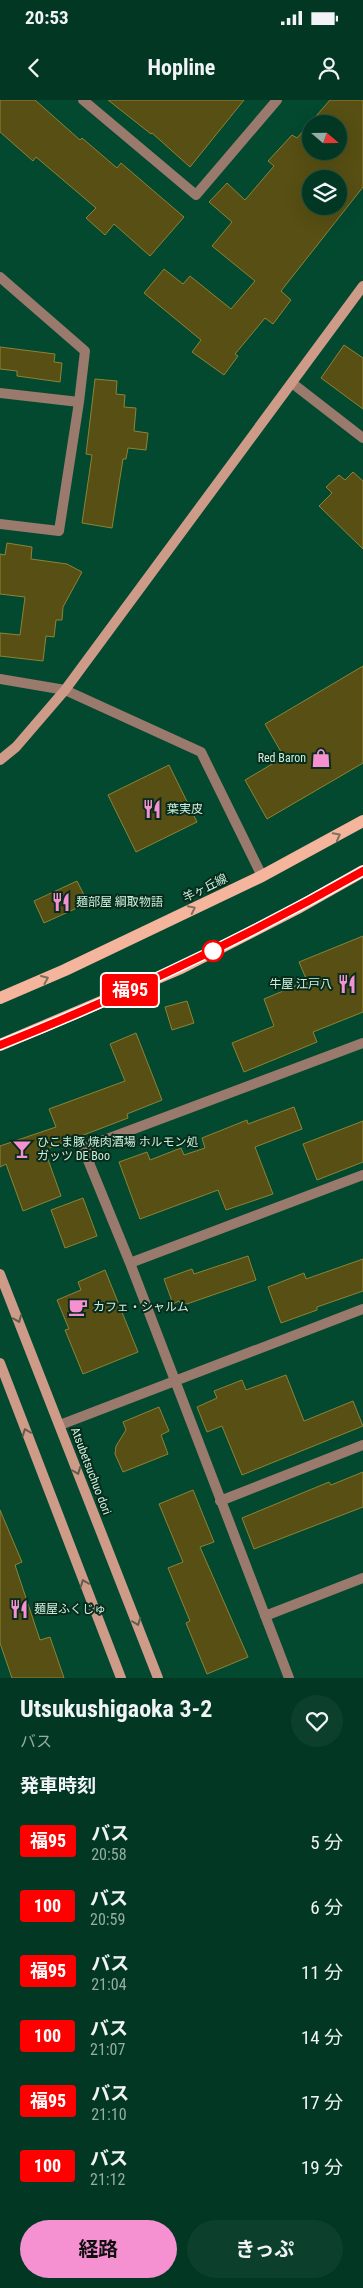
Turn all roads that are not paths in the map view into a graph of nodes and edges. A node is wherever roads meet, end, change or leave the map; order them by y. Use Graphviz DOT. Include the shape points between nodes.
graph roads {
  1 [pos="83,100"];
  2 [pos="277,100"];
  3 [pos="0,277"];
  4 [pos="363,286"];
  5 [pos="292,384"];
  6 [pos="0,392"];
  7 [pos="79,402"];
  8 [pos="363,438"];
  9 [pos="0,524"];
  10 [pos="0,678"];
  11 [pos="65,690"];
  12 [pos="0,760"];
  13 [pos="363,821"];
  14 [pos="363,871"];
  15 [pos="262,876"];
  16 [pos="0,998"];
  17 [pos="363,1043"];
  18 [pos="0,1045"];
  19 [pos="363,1175"];
  20 [pos="130,1263"];
  21 [pos="0,1274"];
  22 [pos="363,1309"];
  23 [pos="0,1363"];
  24 [pos="174,1382"];
  25 [pos="60,1425"];
  26 [pos="363,1445"];
  27 [pos="220,1501"];
  28 [pos="363,1578"];
  29 [pos="265,1616"];
  30 [pos="121,1678"];
  31 [pos="158,1678"];
  32 [pos="289,1678"];
  1 -- 2 [label="street" via="196,195"];
  3 -- 7 [label="street" via="85,351"];
  4 -- 5 [label="street"];
  5 -- 8 [label="street"];
  5 -- 11 [label="street"];
  6 -- 7 [label="street"];
  7 -- 9 [label="street" via="60,531"];
  10 -- 11 [label="street"];
  11 -- 12 [label="street" via="16,747"];
  11 -- 15 [label="street" via="201,752"];
  15 -- 13 [label="main road, 羊ヶ丘線, one-way"];
  14 -- 18 [label="main road" via="181,968"];
  16 -- 15 [label="main road, 羊ヶ丘線, one-way"];
  17 -- 20 [label="street" via="83,1148"];
  19 -- 20 [label="street"];
  20 -- 24 [label="street"];
  21 -- 25 [label="street, Atsubetsuchuo dori, one-way"];
  22 -- 24 [label="street"];
  30 -- 23 [label="street, one-way"];
  24 -- 25 [label="street"];
  24 -- 27 [label="street"];
  25 -- 31 [label="street, Atsubetsuchuo dori, one-way"];
  26 -- 27 [label="street"];
  27 -- 29 [label="street"];
  28 -- 29 [label="street"];
  29 -- 32 [label="street"];
}
